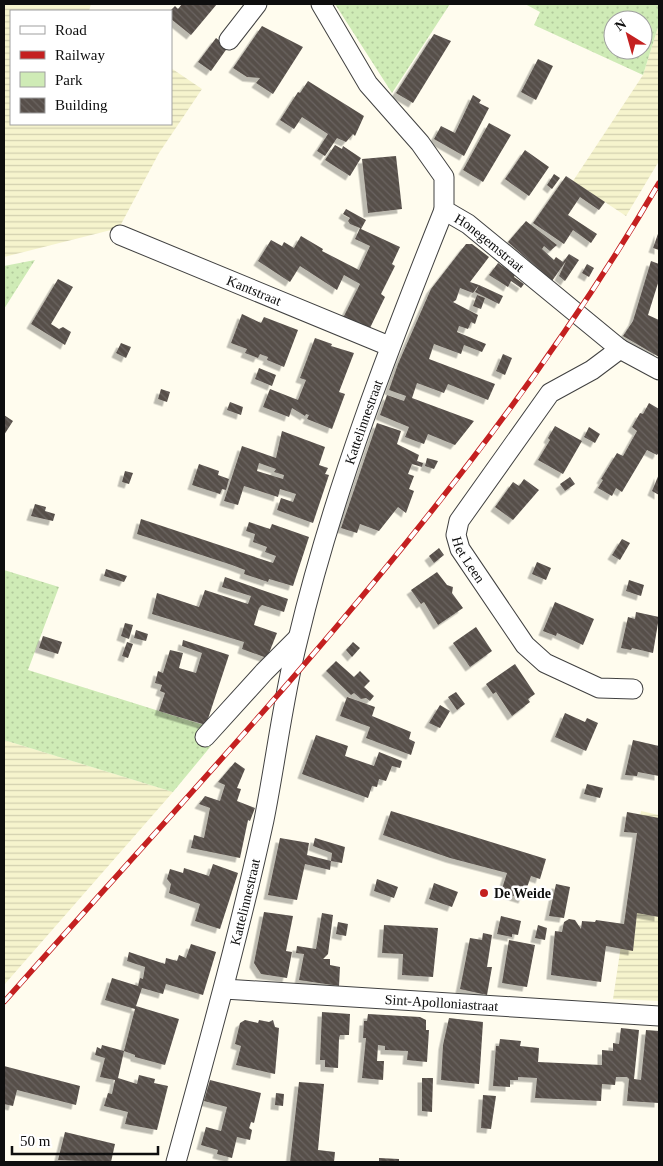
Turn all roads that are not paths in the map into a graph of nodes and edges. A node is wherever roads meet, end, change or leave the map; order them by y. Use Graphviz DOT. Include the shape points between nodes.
graph roads {
  1 [pos="256,4"];
  2 [pos="321,4"];
  3 [pos="229,40"];
  4 [pos="444,210"];
  5 [pos="120,235"];
  6 [pos="389,346"];
  7 [pos="620,349"];
  8 [pos="659,370"];
  9 [pos="297,639"];
  10 [pos="633,689"];
  11 [pos="205,738"];
  12 [pos="224,989"];
  13 [pos="659,1016"];
  14 [pos="176,1162"];
  1 -- 3 [label="street"];
  2 -- 4 [label="street, Honegemstraat" via="368,84 420,143 444,177"];
  4 -- 6 [label="street, Kattelinnestraat"];
  4 -- 7 [label="street, Honegemstraat" via="468,224"];
  5 -- 6 [label="street, Kantstraat"];
  6 -- 9 [label="street, Kattelinnestraat" via="325,540"];
  7 -- 8 [label="street, Honegemstraat"];
  7 -- 10 [label="street, Het Leen" via="592,370 550,393 459,521 456,534 460,550 519,637 545,663 599,688"];
  9 -- 11 [label="street, Kattelinnestraat"];
  9 -- 12 [label="street, Kattelinnestraat" via="264,820"];
  12 -- 13 [label="street, Sint-Apolloniastraat"];
  12 -- 14 [label="street, Kattelinnestraat"];
}
